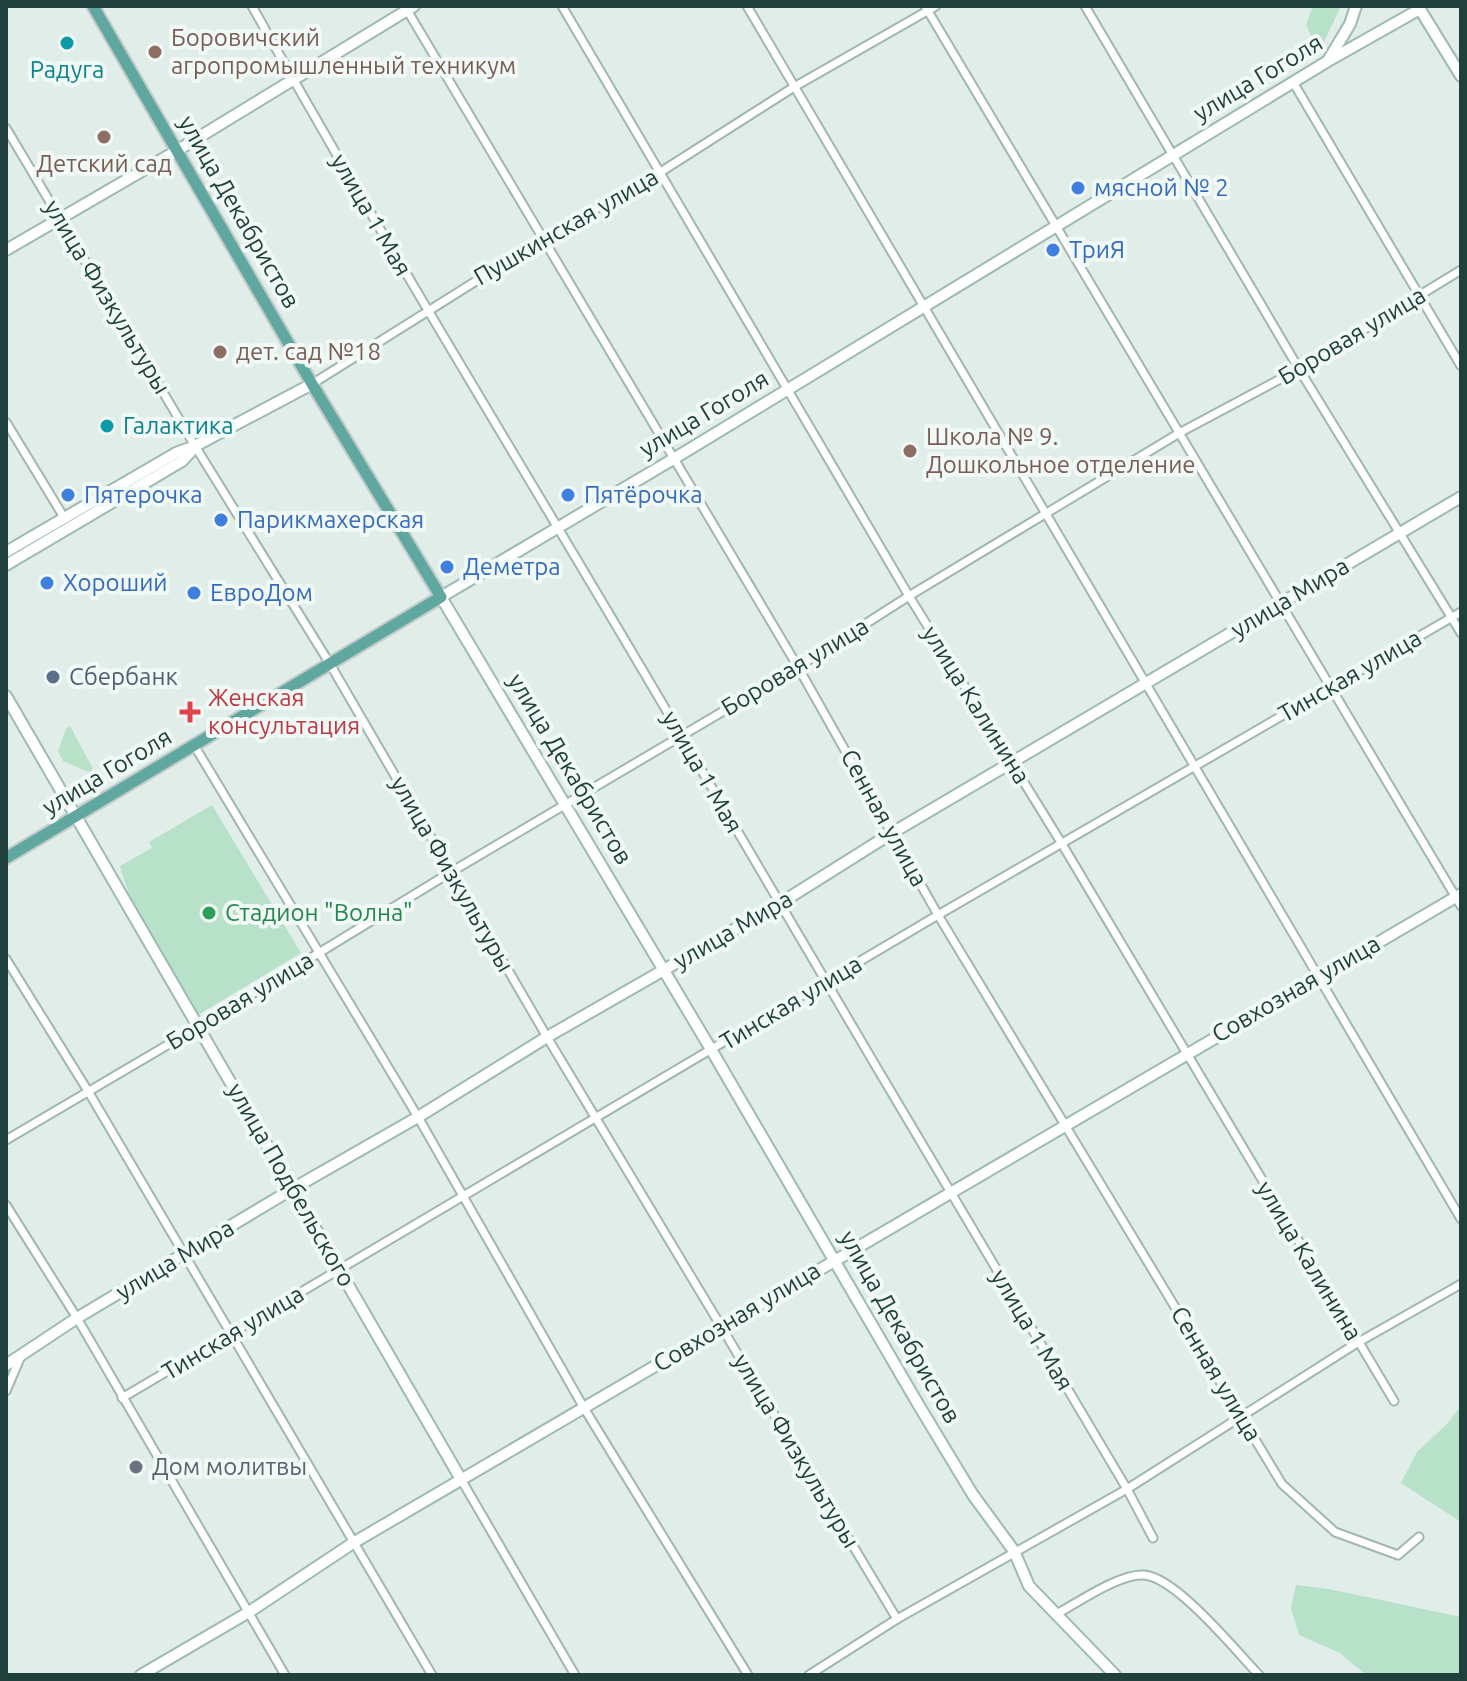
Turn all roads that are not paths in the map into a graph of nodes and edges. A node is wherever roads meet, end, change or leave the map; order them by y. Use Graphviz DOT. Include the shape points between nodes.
graph roads {
  1 [pos="93,6"];
  2 [pos="252,6"];
  3 [pos="562,6"];
  4 [pos="747,6"];
  5 [pos="936,6"];
  6 [pos="1085,6"];
  7 [pos="1356,6"];
  8 [pos="409,7"];
  9 [pos="1421,7"];
  10 [pos="926,9"];
  11 [pos="1328,61"];
  12 [pos="1461,76"];
  13 [pos="292,79"];
  14 [pos="1293,82"];
  15 [pos="794,87"];
  16 [pos="6,128"];
  17 [pos="178,150"];
  18 [pos="1174,155"];
  19 [pos="659,173"];
  20 [pos="61,218"];
  21 [pos="1057,225"];
  22 [pos="543,239"];
  23 [pos="6,250"];
  24 [pos="1461,270"];
  25 [pos="1418,296"];
  26 [pos="923,307"];
  27 [pos="427,311"];
  28 [pos="1461,366"];
  29 [pos="1299,369"];
  30 [pos="312,384"];
  31 [pos="788,388"];
  32 [pos="6,422"];
  33 [pos="1181,432"];
  34 [pos="195,446"];
  35 [pos="675,458"];
  36 [pos="1461,497"];
  37 [pos="1047,514"];
  38 [pos="67,523"];
  39 [pos="556,527"];
  40 [pos="1399,533"];
  41 [pos="6,552"];
  42 [pos="6,565"];
  43 [pos="909,596"];
  44 [pos="441,597"];
  45 [pos="1279,604"];
  46 [pos="1461,612"];
  47 [pos="1452,618"];
  48 [pos="1461,633"];
  49 [pos="330,664"];
  50 [pos="798,667"];
  51 [pos="1148,684"];
  52 [pos="1329,688"];
  53 [pos="6,696"];
  54 [pos="681,735"];
  55 [pos="194,745"];
  56 [pos="1011,763"];
  57 [pos="1195,764"];
  58 [pos="566,805"];
  59 [pos="77,816"];
  60 [pos="892,833"];
  61 [pos="1062,844"];
  62 [pos="6,858"];
  63 [pos="451,872"];
  64 [pos="1459,899"];
  65 [pos="779,904"];
  66 [pos="938,915"];
  67 [pos="320,953"];
  68 [pos="6,959"];
  69 [pos="664,971"];
  70 [pos="1319,976"];
  71 [pos="825,982"];
  72 [pos="198,1027"];
  73 [pos="547,1037"];
  74 [pos="712,1051"];
  75 [pos="1185,1053"];
  76 [pos="88,1091"];
  77 [pos="418,1117"];
  78 [pos="595,1118"];
  79 [pos="1067,1124"];
  80 [pos="6,1140"];
  81 [pos="294,1188"];
  82 [pos="950,1193"];
  83 [pos="464,1196"];
  84 [pos="6,1205"];
  85 [pos="1461,1219"];
  86 [pos="184,1256"];
  87 [pos="835,1259"];
  88 [pos="339,1269"];
  89 [pos="1461,1284"];
  90 [pos="77,1318"];
  91 [pos="721,1326"];
  92 [pos="232,1334"];
  93 [pos="1357,1343"];
  94 [pos="22,1354"];
  95 [pos="6,1365"];
  96 [pos="6,1391"];
  97 [pos="122,1398"];
  98 [pos="1394,1401"];
  99 [pos="584,1408"];
  100 [pos="1241,1417"];
  101 [pos="462,1481"];
  102 [pos="1127,1489"];
  103 [pos="1419,1537"];
  104 [pos="1153,1538"];
  105 [pos="353,1543"];
  106 [pos="1014,1551"];
  107 [pos="249,1612"];
  108 [pos="1055,1615"];
  109 [pos="897,1619"];
  110 [pos="141,1675"];
  111 [pos="285,1675"];
  112 [pos="432,1675"];
  113 [pos="575,1675"];
  114 [pos="748,1675"];
  115 [pos="809,1675"];
  116 [pos="1115,1675"];
  117 [pos="1259,1675"];
  1 -- 17 [label="main road, улица Декабристов"];
  2 -- 13 [label="street, улица 1 Мая"];
  3 -- 19 [label="street, улица Калинина"];
  4 -- 15 [label="street"];
  5 -- 10 [label="street, Пушкинская улица"];
  6 -- 18 [label="street"];
  7 -- 11 [label="main road"];
  8 -- 13 [label="main road"];
  8 -- 22 [label="street, Сенная улица"];
  9 -- 11 [label="main road, улица Гоголя"];
  9 -- 12 [label="main road"];
  10 -- 15 [label="street, Пушкинская улица"];
  10 -- 21 [label="street"];
  11 -- 14 [label="main road, улица Гоголя"];
  13 -- 17 [label="main road"];
  13 -- 27 [label="street, улица 1 Мая"];
  14 -- 18 [label="main road, улица Гоголя"];
  14 -- 25 [label="street"];
  15 -- 19 [label="street, Пушкинская улица"];
  15 -- 26 [label="street"];
  16 -- 20 [label="street, улица Физкультуры"];
  17 -- 20 [label="main road"];
  17 -- 30 [label="main road, улица Декабристов"];
  18 -- 21 [label="main road, улица Гоголя"];
  18 -- 29 [label="street"];
  19 -- 22 [label="street, Пушкинская улица"];
  19 -- 31 [label="street, улица Калинина"];
  20 -- 23 [label="main road"];
  20 -- 34 [label="street, улица Физкультуры"];
  21 -- 26 [label="main road, улица Гоголя"];
  21 -- 33 [label="street"];
  22 -- 27 [label="street, Пушкинская улица"];
  22 -- 35 [label="street, Сенная улица"];
  24 -- 25 [label="street, Боровая улица"];
  25 -- 28 [label="street"];
  25 -- 29 [label="street, Боровая улица"];
  26 -- 31 [label="main road, улица Гоголя"];
  26 -- 37 [label="street"];
  27 -- 30 [label="street, Пушкинская улица"];
  27 -- 39 [label="street, улица 1 Мая"];
  29 -- 33 [label="street, Боровая улица"];
  29 -- 40 [label="street"];
  30 -- 34 [label="main road, Пушкинская улица"];
  30 -- 44 [label="main road, улица Декабристов"];
  31 -- 35 [label="main road, улица Гоголя"];
  31 -- 43 [label="street, улица Калинина"];
  32 -- 38 [label="street"];
  33 -- 37 [label="street, Боровая улица"];
  33 -- 45 [label="street"];
  34 -- 38 [label="main road, Пушкинская улица" via="182,461"];
  34 -- 49 [label="street, улица Физкультуры"];
  35 -- 39 [label="main road, улица Гоголя"];
  35 -- 50 [label="street, Сенная улица"];
  36 -- 40 [label="main road, улица Мира"];
  37 -- 43 [label="street, Боровая улица"];
  37 -- 51 [label="street"];
  38 -- 41 [label="main road, Пушкинская улица"];
  38 -- 42 [label="main road, Пушкинская улица"];
  39 -- 44 [label="main road, улица Гоголя"];
  39 -- 54 [label="street, улица 1 Мая"];
  40 -- 45 [label="main road, улица Мира"];
  40 -- 47 [label="street"];
  43 -- 50 [label="street, Боровая улица"];
  43 -- 56 [label="street, улица Калинина"];
  44 -- 49 [label="main road, улица Гоголя"];
  44 -- 58 [label="main road, улица Декабристов"];
  45 -- 51 [label="main road, улица Мира"];
  45 -- 52 [label="street"];
  46 -- 47 [label="street, Тинская улица"];
  47 -- 48 [label="street"];
  47 -- 52 [label="street, Тинская улица"];
  49 -- 55 [label="main road, улица Гоголя"];
  49 -- 63 [label="street, улица Физкультуры"];
  50 -- 54 [label="street, Боровая улица"];
  50 -- 60 [label="street, Сенная улица"];
  51 -- 56 [label="main road, улица Мира"];
  51 -- 57 [label="street"];
  52 -- 57 [label="street, Тинская улица"];
  52 -- 64 [label="street"];
  53 -- 59 [label="main road, улица Подбельского"];
  54 -- 58 [label="street, Боровая улица"];
  54 -- 65 [label="street, улица 1 Мая"];
  55 -- 59 [label="main road, улица Гоголя"];
  55 -- 67 [label="street"];
  56 -- 60 [label="main road, улица Мира"];
  56 -- 61 [label="street, улица Калинина"];
  57 -- 61 [label="street, Тинская улица"];
  57 -- 70 [label="street"];
  58 -- 63 [label="street, Боровая улица"];
  58 -- 69 [label="main road, улица Декабристов"];
  59 -- 62 [label="main road, улица Гоголя"];
  59 -- 72 [label="main road, улица Подбельского"];
  60 -- 65 [label="main road, улица Мира"];
  60 -- 66 [label="street, Сенная улица"];
  61 -- 66 [label="street, Тинская улица"];
  61 -- 75 [label="street, улица Калинина"];
  63 -- 67 [label="street, Боровая улица"];
  63 -- 73 [label="street, улица Физкультуры"];
  64 -- 70 [label="main road, Совхозная улица"];
  65 -- 69 [label="main road, улица Мира"];
  65 -- 71 [label="street, улица 1 Мая"];
  66 -- 71 [label="street, Тинская улица"];
  66 -- 79 [label="street, Сенная улица"];
  67 -- 72 [label="street, Боровая улица"];
  67 -- 77 [label="street"];
  68 -- 76 [label="street"];
  69 -- 73 [label="main road, улица Мира"];
  69 -- 74 [label="main road, улица Декабристов"];
  70 -- 75 [label="main road, Совхозная улица"];
  70 -- 85 [label="street"];
  71 -- 74 [label="street, Тинская улица"];
  71 -- 82 [label="street, улица 1 Мая"];
  72 -- 76 [label="street, Боровая улица"];
  72 -- 81 [label="main road, улица Подбельского"];
  73 -- 77 [label="main road, улица Мира"];
  73 -- 78 [label="street, улица Физкультуры"];
  74 -- 78 [label="street, Тинская улица"];
  74 -- 87 [label="main road, улица Декабристов"];
  75 -- 79 [label="main road, Совхозная улица"];
  75 -- 93 [label="street, улица Калинина"];
  76 -- 80 [label="street, Боровая улица"];
  76 -- 86 [label="street"];
  77 -- 81 [label="main road, улица Мира"];
  77 -- 83 [label="street"];
  78 -- 83 [label="street, Тинская улица"];
  78 -- 91 [label="street, улица Физкультуры"];
  79 -- 82 [label="main road, Совхозная улица"];
  79 -- 100 [label="street, Сенная улица"];
  81 -- 86 [label="main road, улица Мира"];
  81 -- 88 [label="main road, улица Подбельского"];
  82 -- 87 [label="main road, Совхозная улица"];
  82 -- 102 [label="street, улица 1 Мая"];
  83 -- 88 [label="street, Тинская улица"];
  83 -- 99 [label="street"];
  84 -- 90 [label="street"];
  86 -- 90 [label="main road, улица Мира"];
  86 -- 92 [label="street"];
  87 -- 91 [label="main road, Совхозная улица"];
  87 -- 106 [label="main road, улица Декабристов" via="965,1482"];
  88 -- 92 [label="street, Тинская улица"];
  88 -- 101 [label="main road, улица Подбельского"];
  89 -- 93 [label="street"];
  90 -- 94 [label="main road, улица Мира"];
  90 -- 97 [label="street"];
  91 -- 99 [label="main road, Совхозная улица"];
  91 -- 109 [label="street, улица Физкультуры"];
  92 -- 97 [label="street, Тинская улица"];
  92 -- 105 [label="street"];
  93 -- 98 [label="street, улица Калинина"];
  93 -- 100 [label="street"];
  94 -- 95 [label="main road, улица Мира"];
  94 -- 96 [label="street"];
  97 -- 107 [label="street"];
  99 -- 101 [label="main road, Совхозная улица"];
  99 -- 114 [label="street"];
  100 -- 102 [label="street"];
  100 -- 103 [label="street, Сенная улица" via="1282,1484 1335,1532 1398,1555"];
  101 -- 105 [label="main road, Совхозная улица"];
  101 -- 113 [label="street, улица Подбельского"];
  102 -- 104 [label="street, улица 1 Мая"];
  102 -- 106 [label="street"];
  105 -- 107 [label="main road, Совхозная улица"];
  105 -- 112 [label="street"];
  106 -- 108 [label="main road, улица Декабристов" via="1029,1586"];
  106 -- 109 [label="street"];
  107 -- 110 [label="main road, Совхозная улица"];
  107 -- 111 [label="street"];
  108 -- 116 [label="main road, улица Декабристов"];
  108 -- 117 [label="street" via="1129,1577 1160,1579"];
  109 -- 115 [label="street"];
}
